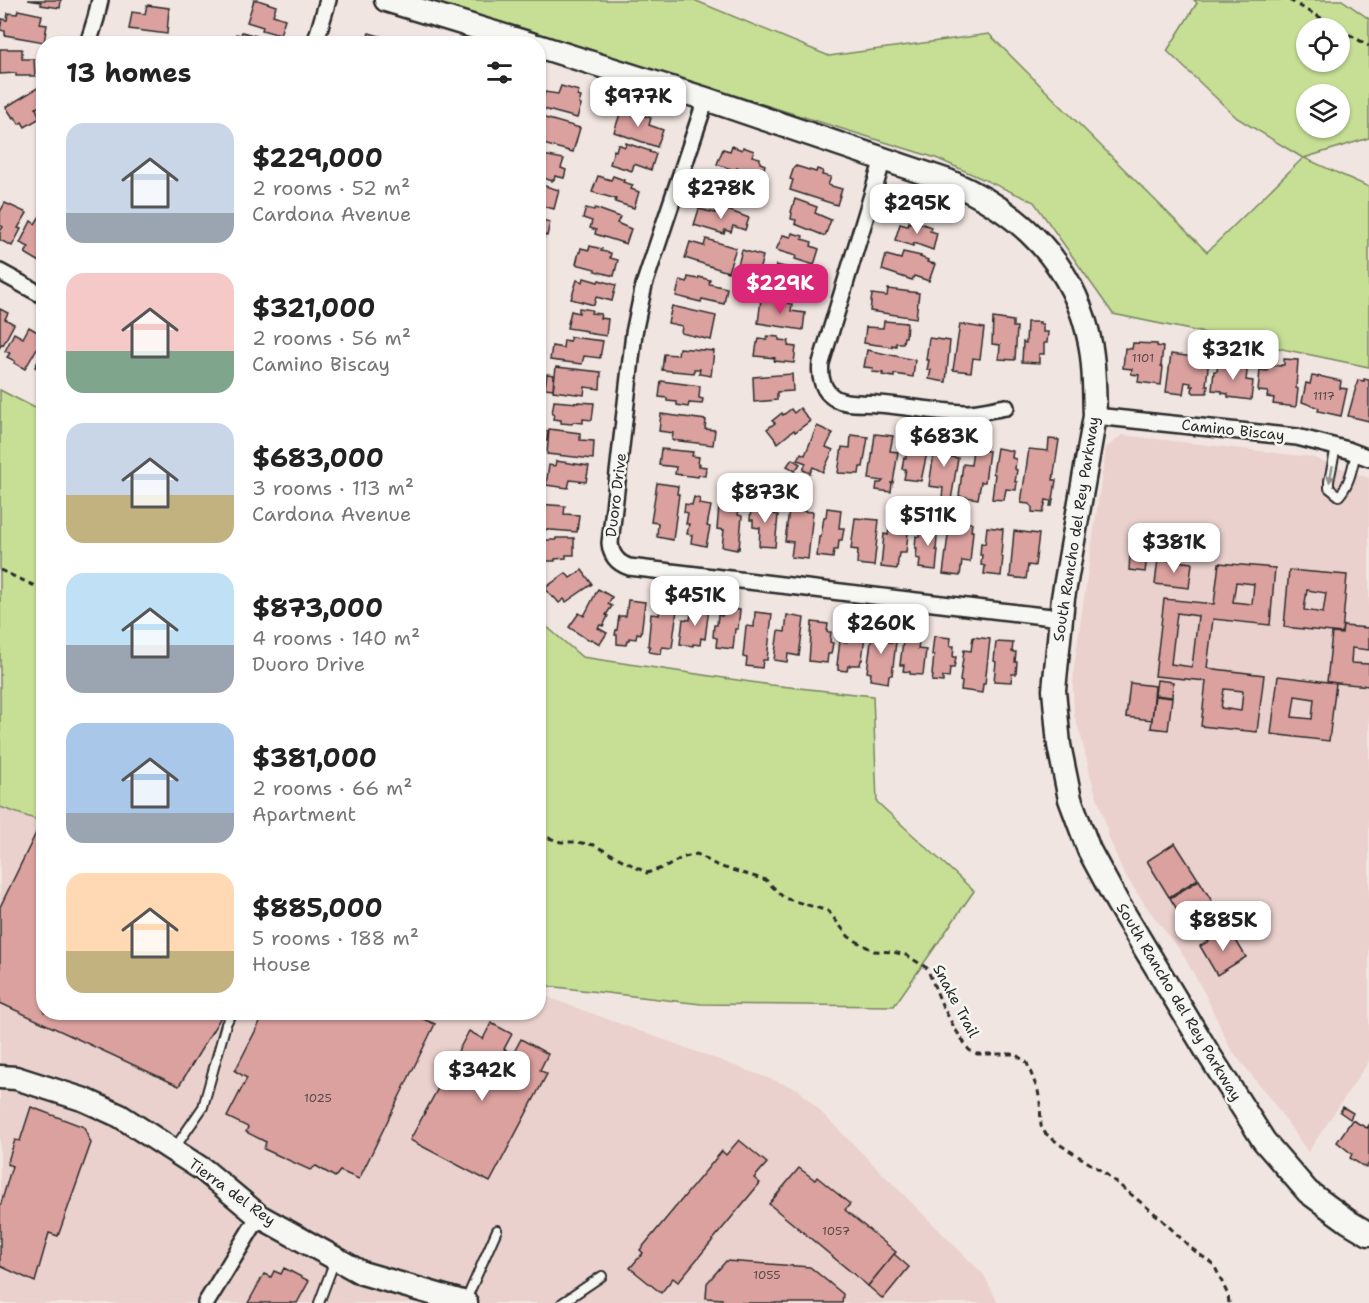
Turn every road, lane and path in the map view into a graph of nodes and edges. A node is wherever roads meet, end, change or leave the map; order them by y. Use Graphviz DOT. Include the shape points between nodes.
graph roads {
  1 [pos="100,0"];
  2 [pos="328,0"];
  3 [pos="386,0"];
  4 [pos="1289,0"];
  5 [pos="1320,18"];
  6 [pos="1350,35"];
  7 [pos="90,36"];
  8 [pos="317,36"];
  9 [pos="503,36"];
  10 [pos="1369,46"];
  11 [pos="546,49"];
  12 [pos="706,99"];
  13 [pos="883,159"];
  14 [pos="0,272"];
  15 [pos="36,292"];
  16 [pos="1006,407"];
  17 [pos="1095,417"];
  18 [pos="1336,447"];
  19 [pos="1363,455"];
  20 [pos="0,570"];
  21 [pos="36,586"];
  22 [pos="1060,618"];
  23 [pos="546,837"];
  24 [pos="228,1020"];
  25 [pos="0,1077"];
  26 [pos="173,1150"];
  27 [pos="259,1216"];
  28 [pos="497,1230"];
  29 [pos="1369,1234"];
  30 [pos="336,1259"];
  31 [pos="602,1276"];
  32 [pos="206,1303"];
  33 [pos="319,1303"];
  34 [pos="465,1303"];
  35 [pos="562,1303"];
  36 [pos="1229,1303"];
  1 -- 7 [label="street"];
  2 -- 8 [label="street"];
  3 -- 9 [label="street, South Rancho del Rey Parkway"];
  4 -- 5 [label="path"];
  6 -- 10 [label="path"];
  11 -- 12 [label="street, South Rancho del Rey Parkway"];
  12 -- 13 [label="street, South Rancho del Rey Parkway"];
  12 -- 22 [label="street, Duoro Drive" via="644,285 634,333 610,543 613,555 629,567"];
  13 -- 16 [label="street" via="821,363 824,387 836,399 852,403 968,413"];
  13 -- 17 [label="street, South Rancho del Rey Parkway" via="948,181 988,200 1024,226 1050,256 1071,289 1086,326 1091,345"];
  14 -- 15 [label="street"];
  17 -- 18 [label="street, Camino Biscay" via="1298,437"];
  17 -- 22 [label="street, South Rancho del Rey Parkway"];
  18 -- 19 [label="street, Camino Biscay"];
  18 -- 19 [label="lane, one-way" via="1329,488 1339,496"];
  20 -- 21 [label="path"];
  22 -- 29 [label="street, South Rancho del Rey Parkway" via="1054,690 1059,745 1070,799 1089,850 1264,1141 1308,1192"];
  23 -- 36 [label="path, Snake Trail" via="594,845 647,873 697,854 718,866 766,880 784,898 828,910 849,937 874,951 906,955 927,968 942,1005 969,1050 977,1054 1015,1054 1027,1063 1038,1091 1045,1133 1102,1171 1214,1265"];
  24 -- 26 [label="lane" via="203,1107"];
  25 -- 26 [label="street, Tierra del Rey" via="16,1078 85,1100 120,1116"];
  26 -- 27 [label="street, Tierra del Rey"];
  27 -- 30 [label="street, Tierra del Rey"];
  27 -- 32 [label="street"];
  28 -- 34 [label="lane"];
  30 -- 33 [label="lane"];
  30 -- 34 [label="street, Tierra del Rey" via="362,1273"];
  31 -- 35 [label="lane"];
}
